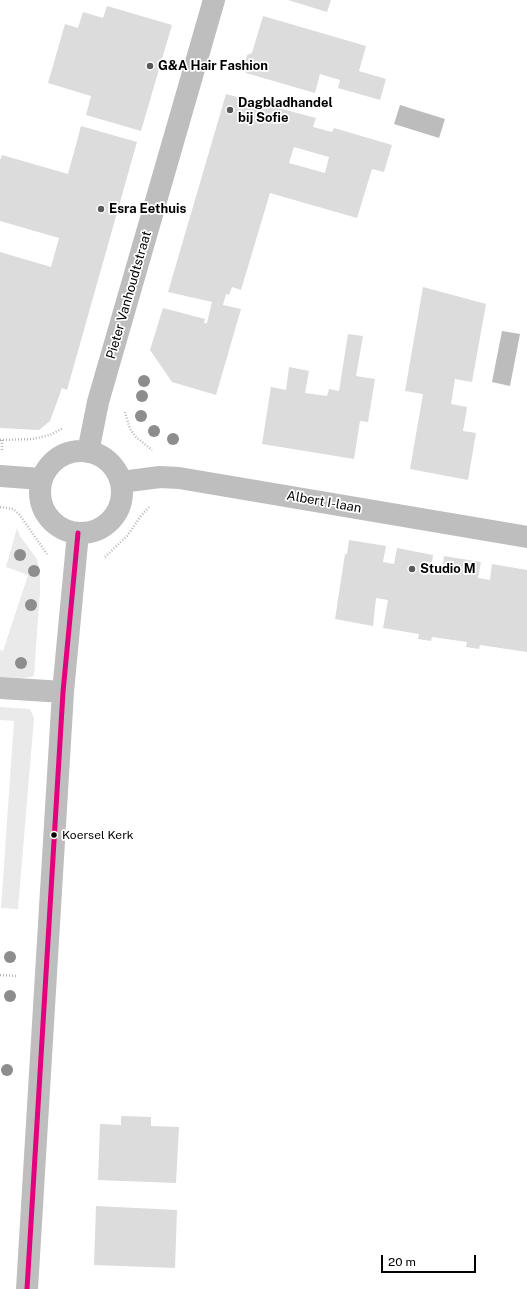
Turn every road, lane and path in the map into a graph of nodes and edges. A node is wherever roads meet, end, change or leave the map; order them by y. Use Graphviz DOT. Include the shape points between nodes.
graph roads {
  1 [pos="214,0"];
  2 [pos="125,411"];
  3 [pos="67,423"];
  4 [pos="0,440"];
  5 [pos="88,452"];
  6 [pos="159,453"];
  7 [pos="0,476"];
  8 [pos="41,478"];
  9 [pos="121,482"];
  10 [pos="153,505"];
  11 [pos="0,507"];
  12 [pos="78,533"];
  13 [pos="527,537"];
  14 [pos="48,557"];
  15 [pos="101,563"];
  16 [pos="0,688"];
  17 [pos="63,692"];
  18 [pos="27,1289"];
  1 -- 5 [label="street, Pieter Vanhoudtstraat" via="98,402"];
  2 -- 6 [label="path" via="130,428 136,436"];
  3 -- 4 [label="path" via="58,432 50,435 33,439"];
  5 -- 8 [label="street" via="72,450 61,456 50,465"];
  5 -- 9 [label="street" via="105,458 116,469"];
  7 -- 8 [label="street"];
  8 -- 12 [label="street" via="41,508 50,520 63,530"];
  9 -- 12 [label="street" via="122,497 119,509 110,522 98,531"];
  9 -- 13 [label="street, Albert I-laan" via="160,477 178,478"];
  10 -- 15 [label="path"];
  11 -- 14 [label="path" via="13,509 18,514"];
  12 -- 17 [label="street"];
  16 -- 17 [label="street"];
  17 -- 18 [label="street"];
}
